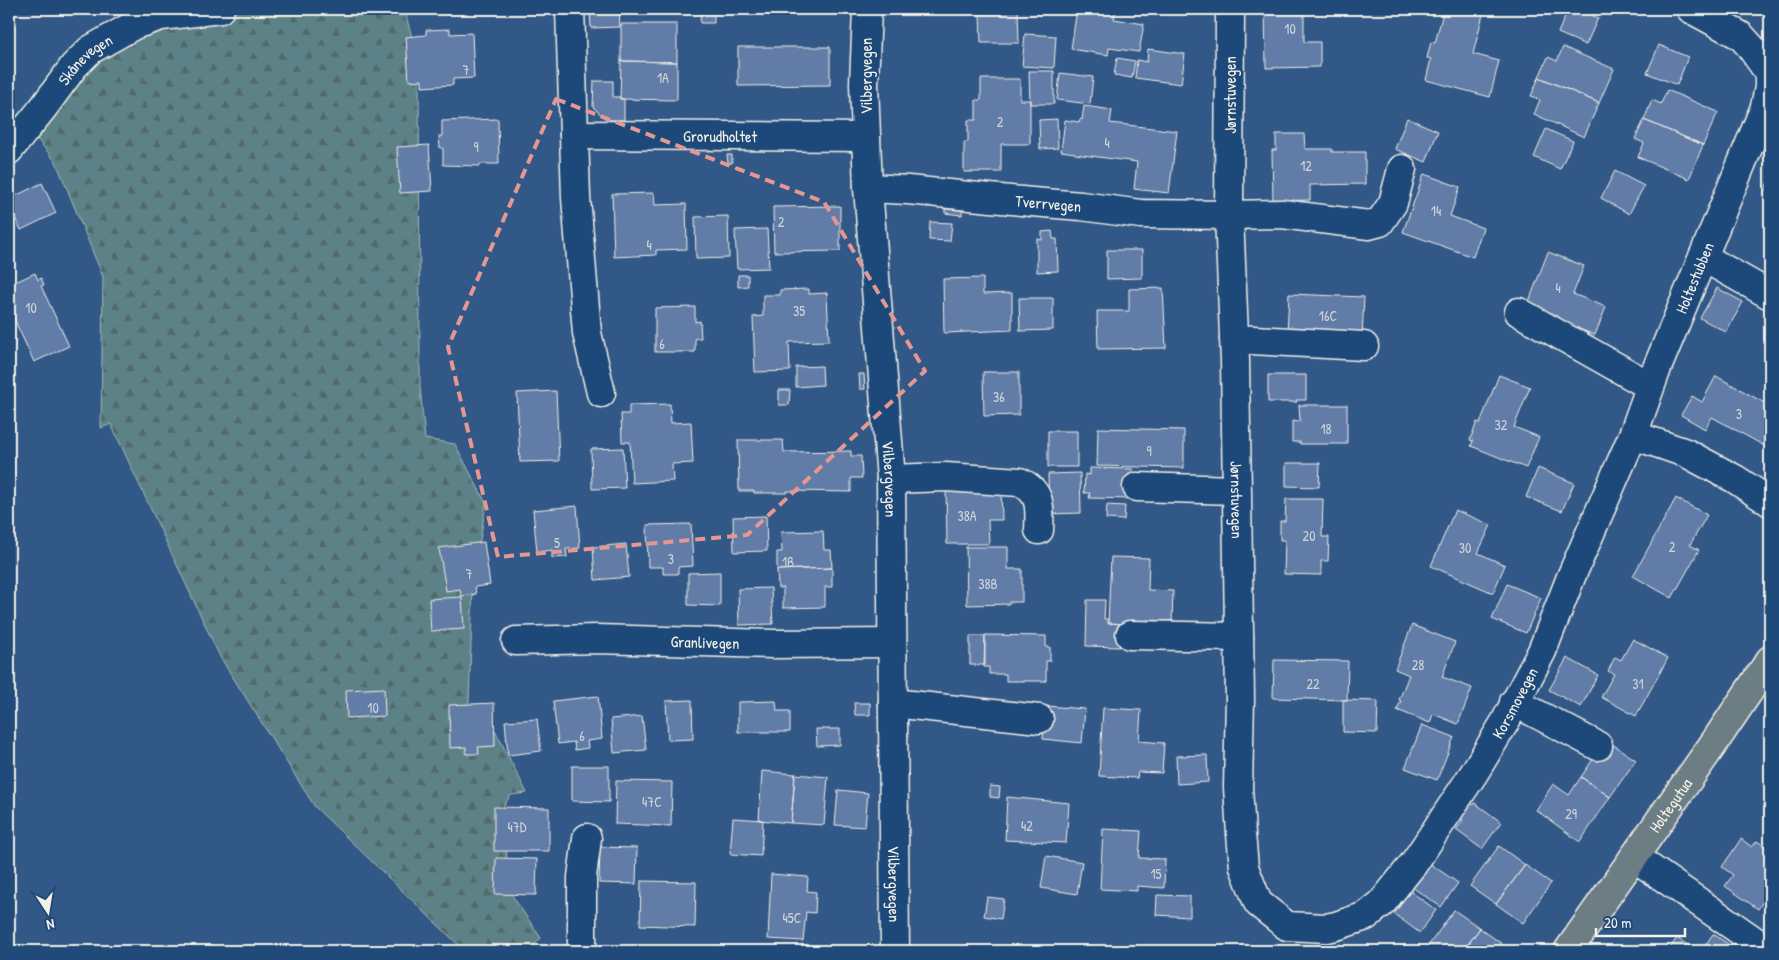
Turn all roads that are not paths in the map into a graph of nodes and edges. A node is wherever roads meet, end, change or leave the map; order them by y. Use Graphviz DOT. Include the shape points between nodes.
graph roads {
  1 [pos="220,9"];
  2 [pos="570,9"];
  3 [pos="867,9"];
  4 [pos="1230,9"];
  5 [pos="1691,9"];
  6 [pos="574,135"];
  7 [pos="866,137"];
  8 [pos="9,150"];
  9 [pos="1402,169"];
  10 [pos="868,188"];
  11 [pos="1229,215"];
  12 [pos="1703,257"];
  13 [pos="1770,295"];
  14 [pos="1520,312"];
  15 [pos="1234,339"];
  16 [pos="1364,346"];
  17 [pos="1650,386"];
  18 [pos="601,392"];
  19 [pos="1632,435"];
  20 [pos="891,479"];
  21 [pos="1137,487"];
  22 [pos="1236,490"];
  23 [pos="1770,502"];
  24 [pos="1039,530"];
  25 [pos="1130,635"];
  26 [pos="1239,637"];
  27 [pos="516,641"];
  28 [pos="892,643"];
  29 [pos="1770,660"];
  30 [pos="1514,702"];
  31 [pos="893,703"];
  32 [pos="1039,719"];
  33 [pos="1598,746"];
  34 [pos="587,838"];
  35 [pos="1634,857"];
  36 [pos="1336,926"];
  37 [pos="1759,944"];
  38 [pos="582,951"];
  39 [pos="895,951"];
  40 [pos="1568,951"];
  1 -- 8 [label="street, Skånevegen" via="161,16 134,25 90,50"];
  2 -- 6 [label="street"];
  3 -- 7 [label="street, Vilbergvegen"];
  4 -- 11 [label="street, Jørnstuvegen"];
  5 -- 12 [label="street, Holtestubben" via="1741,36 1769,75 1765,107"];
  6 -- 7 [label="street, Grorudholtet"];
  6 -- 18 [label="street" via="587,333"];
  7 -- 10 [label="street, Vilbergvegen"];
  9 -- 11 [label="street, Tverrvegen" via="1393,203 1380,222 1369,225 1282,214"];
  10 -- 11 [label="street, Tverrvegen" via="1141,214"];
  10 -- 20 [label="street, Vilbergvegen"];
  11 -- 15 [label="street, Jørnstuvegen"];
  12 -- 13 [label="street"];
  12 -- 17 [label="street, Holtestubben"];
  14 -- 17 [label="street"];
  15 -- 16 [label="street"];
  15 -- 22 [label="street, Jørnstuvegen"];
  17 -- 19 [label="street, Holtestubben"];
  19 -- 23 [label="street" via="1686,453"];
  19 -- 30 [label="street, Korsmovegen" via="1542,651"];
  20 -- 24 [label="street" via="946,477 1020,482 1036,494"];
  20 -- 28 [label="street, Vilbergvegen"];
  21 -- 22 [label="street"];
  22 -- 26 [label="street, Jørnstuvegen"];
  25 -- 26 [label="street"];
  26 -- 36 [label="street, Jørnstuvegen" via="1238,787 1244,867 1258,903 1287,926"];
  27 -- 28 [label="street, Granlivegen"];
  28 -- 31 [label="street, Vilbergvegen"];
  29 -- 35 [label="main road, Holtegutua"];
  30 -- 33 [label="street"];
  30 -- 36 [label="street, Korsmovegen" via="1474,772 1414,863 1382,903 1366,916"];
  31 -- 32 [label="street"];
  31 -- 39 [label="street, Vilbergvegen"];
  34 -- 38 [label="street" via="582,877"];
  35 -- 37 [label="street"];
  35 -- 40 [label="main road, Holtegutua"];
}
